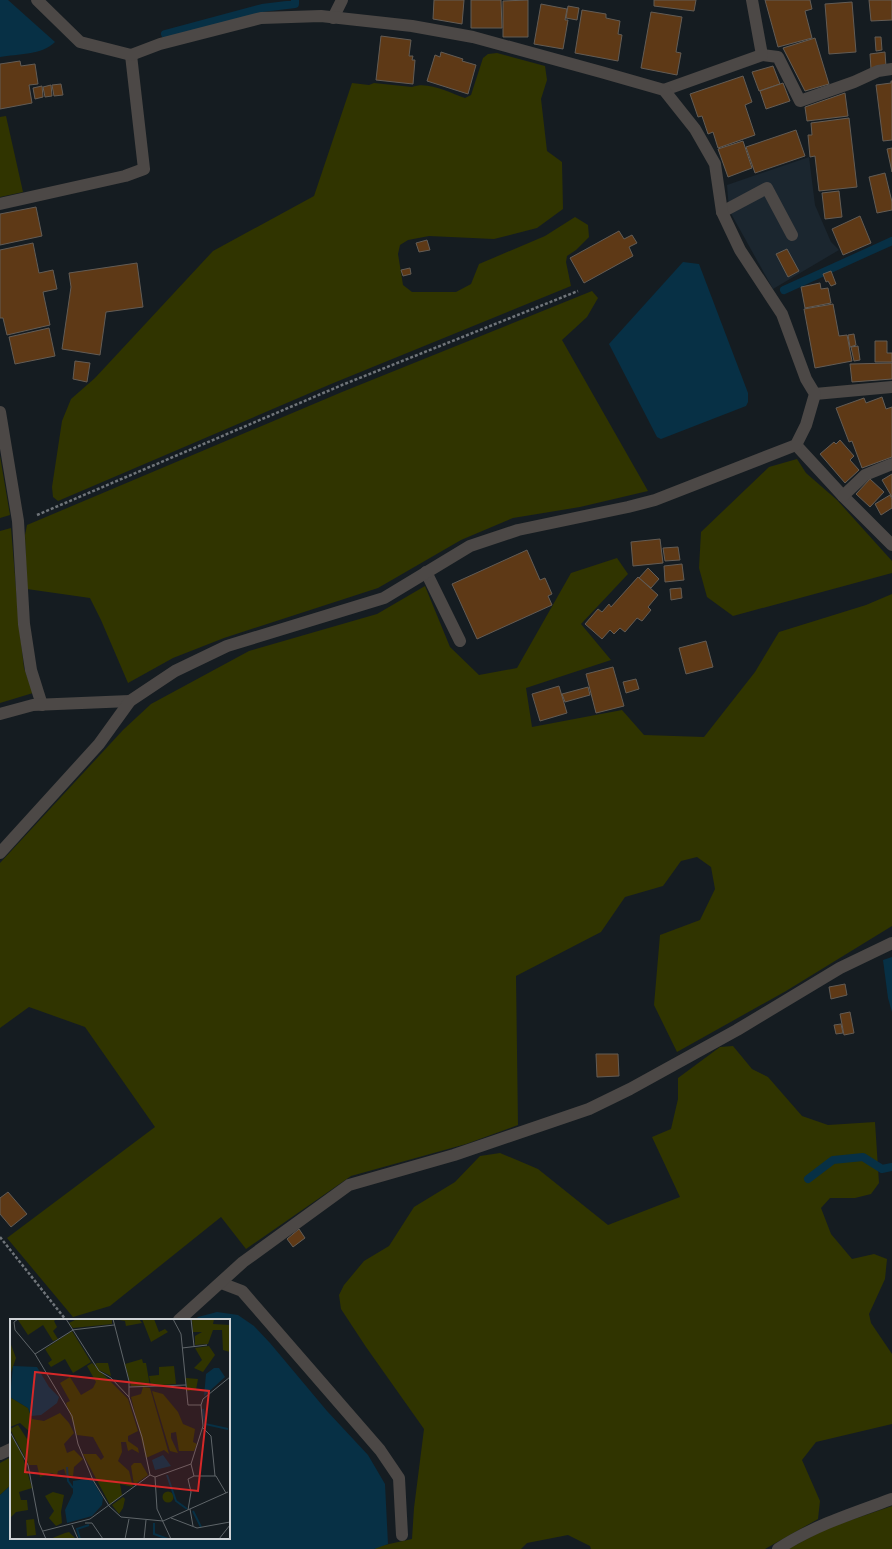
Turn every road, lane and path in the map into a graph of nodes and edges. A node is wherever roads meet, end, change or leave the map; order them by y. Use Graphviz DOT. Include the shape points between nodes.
graph roads {
  1 [pos="37,0"];
  2 [pos="342,0"];
  3 [pos="752,0"];
  4 [pos="332,18"];
  5 [pos="131,55"];
  6 [pos="762,55"];
  7 [pos="892,69"];
  8 [pos="664,90"];
  9 [pos="0,204"];
  10 [pos="722,212"];
  11 [pos="792,235"];
  12 [pos="578,291"];
  13 [pos="892,387"];
  14 [pos="815,394"];
  15 [pos="0,412"];
  16 [pos="796,445"];
  17 [pos="892,464"];
  18 [pos="843,496"];
  19 [pos="18,520"];
  20 [pos="892,545"];
  21 [pos="426,572"];
  22 [pos="460,641"];
  23 [pos="130,702"];
  24 [pos="42,705"];
  25 [pos="0,714"];
  26 [pos="0,853"];
  27 [pos="892,943"];
  28 [pos="0,1237"];
  29 [pos="221,1283"];
  30 [pos="65,1319"];
  31 [pos="180,1319"];
  32 [pos="10,1449"];
  33 [pos="0,1454"];
  34 [pos="892,1498"];
  35 [pos="402,1535"];
  36 [pos="778,1549"];
  1 -- 5 [label="street" via="80,42"];
  2 -- 4 [label="street"];
  3 -- 6 [label="street"];
  4 -- 5 [label="street" via="261,18 160,44"];
  4 -- 8 [label="street" via="412,26 473,37"];
  5 -- 9 [label="street" via="144,169 125,176"];
  6 -- 7 [label="street" via="778,57 800,101 878,71"];
  6 -- 8 [label="street"];
  8 -- 10 [label="street" via="695,129 715,164"];
  10 -- 11 [label="street" via="767,188"];
  10 -- 14 [label="street" via="740,250 782,314 806,379"];
  12 -- 19 [label="path" via="350,382"];
  13 -- 14 [label="street"];
  14 -- 16 [label="street" via="806,425"];
  15 -- 19 [label="street"];
  16 -- 18 [label="street"];
  16 -- 21 [label="street" via="655,500 518,530 470,546"];
  17 -- 18 [label="street" via="865,475"];
  18 -- 20 [label="street"];
  19 -- 24 [label="street" via="24,624 31,670"];
  21 -- 22 [label="street"];
  21 -- 23 [label="street" via="384,598 227,646 175,671"];
  23 -- 24 [label="street"];
  23 -- 26 [label="street" via="99,744"];
  24 -- 25 [label="street"];
  27 -- 29 [label="street" via="840,968 737,1030 589,1109 454,1155 349,1186 243,1262"];
  28 -- 30 [label="path"];
  29 -- 31 [label="street"];
  29 -- 35 [label="street" via="242,1291 380,1450 399,1478"];
  32 -- 33 [label="street"];
  34 -- 36 [label="street" via="826,1523"];
}
